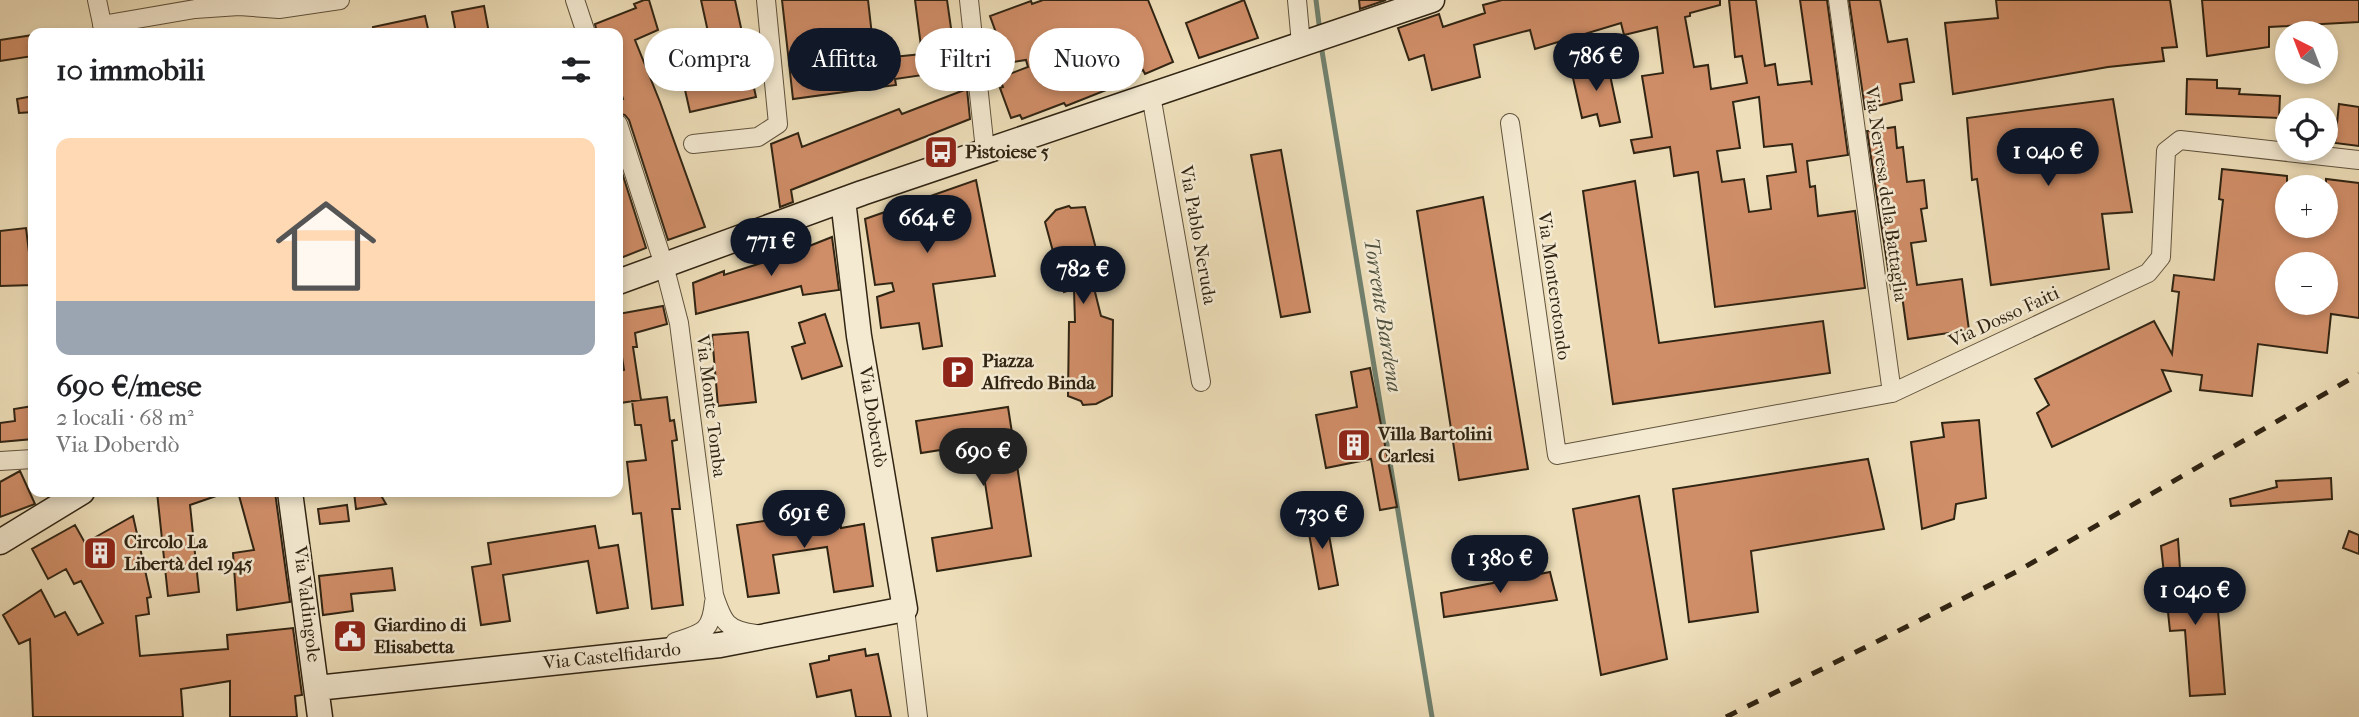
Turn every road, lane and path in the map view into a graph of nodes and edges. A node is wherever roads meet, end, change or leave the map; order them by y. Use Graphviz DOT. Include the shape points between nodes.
graph roads {
  1 [pos="96,0"];
  2 [pos="340,0"];
  3 [pos="575,0"];
  4 [pos="766,0"];
  5 [pos="969,0"];
  6 [pos="1297,0"];
  7 [pos="1432,0"];
  8 [pos="1838,0"];
  9 [pos="238,3"];
  10 [pos="301,3"];
  11 [pos="103,28"];
  12 [pos="108,28"];
  13 [pos="584,28"];
  14 [pos="1307,42"];
  15 [pos="1152,94"];
  16 [pos="1510,123"];
  17 [pos="623,142"];
  18 [pos="693,144"];
  19 [pos="985,150"];
  20 [pos="2359,160"];
  21 [pos="842,200"];
  22 [pos="664,265"];
  23 [pos="623,280"];
  24 [pos="1201,382"];
  25 [pos="1892,393"];
  26 [pos="1557,455"];
  27 [pos="28,459"];
  28 [pos="0,461"];
  29 [pos="74,497"];
  30 [pos="291,497"];
  31 [pos="0,542"];
  32 [pos="714,595"];
  33 [pos="905,609"];
  34 [pos="768,636"];
  35 [pos="645,653"];
  36 [pos="317,688"];
  37 [pos="320,717"];
  38 [pos="918,717"];
  1 -- 11 [label="street"];
  2 -- 10 [label="street"];
  3 -- 13 [label="street"];
  4 -- 18 [label="street" via="778,124 758,137"];
  5 -- 19 [label="street"];
  6 -- 14 [label="street"];
  7 -- 14 [label="street"];
  8 -- 25 [label="street, Via Nervesa della Battaglia"];
  9 -- 10 [label="street" via="279,9"];
  9 -- 12 [label="street"];
  14 -- 15 [label="street"];
  15 -- 19 [label="street"];
  15 -- 24 [label="street, Via Pablo Neruda"];
  16 -- 26 [label="street, Via Monterotondo"];
  17 -- 22 [label="street, Via Monte Tomba"];
  19 -- 21 [label="street"];
  20 -- 25 [label="street, Via Dosso Faiti" via="2179,140 2166,150 2161,257 2148,273"];
  21 -- 22 [label="street"];
  21 -- 33 [label="street, Via Doberdò" via="859,336"];
  22 -- 23 [label="street"];
  22 -- 32 [label="street, Via Monte Tomba" via="679,323"];
  25 -- 26 [label="street, Via Dosso Faiti"];
  27 -- 28 [label="street"];
  29 -- 31 [label="street"];
  30 -- 36 [label="street, Via Valdingole"];
  32 -- 34 [label="street, Via Monte Tomba" via="727,625"];
  32 -- 35 [label="street, Via Monte Tomba" via="711,623 704,632"];
  33 -- 34 [label="street, Via Castelfidardo"];
  33 -- 38 [label="street, Via Doberdò"];
  34 -- 35 [label="street, Via Castelfidardo"];
  35 -- 36 [label="street, Via Castelfidardo"];
  36 -- 37 [label="street, Via Valdingole"];
}
